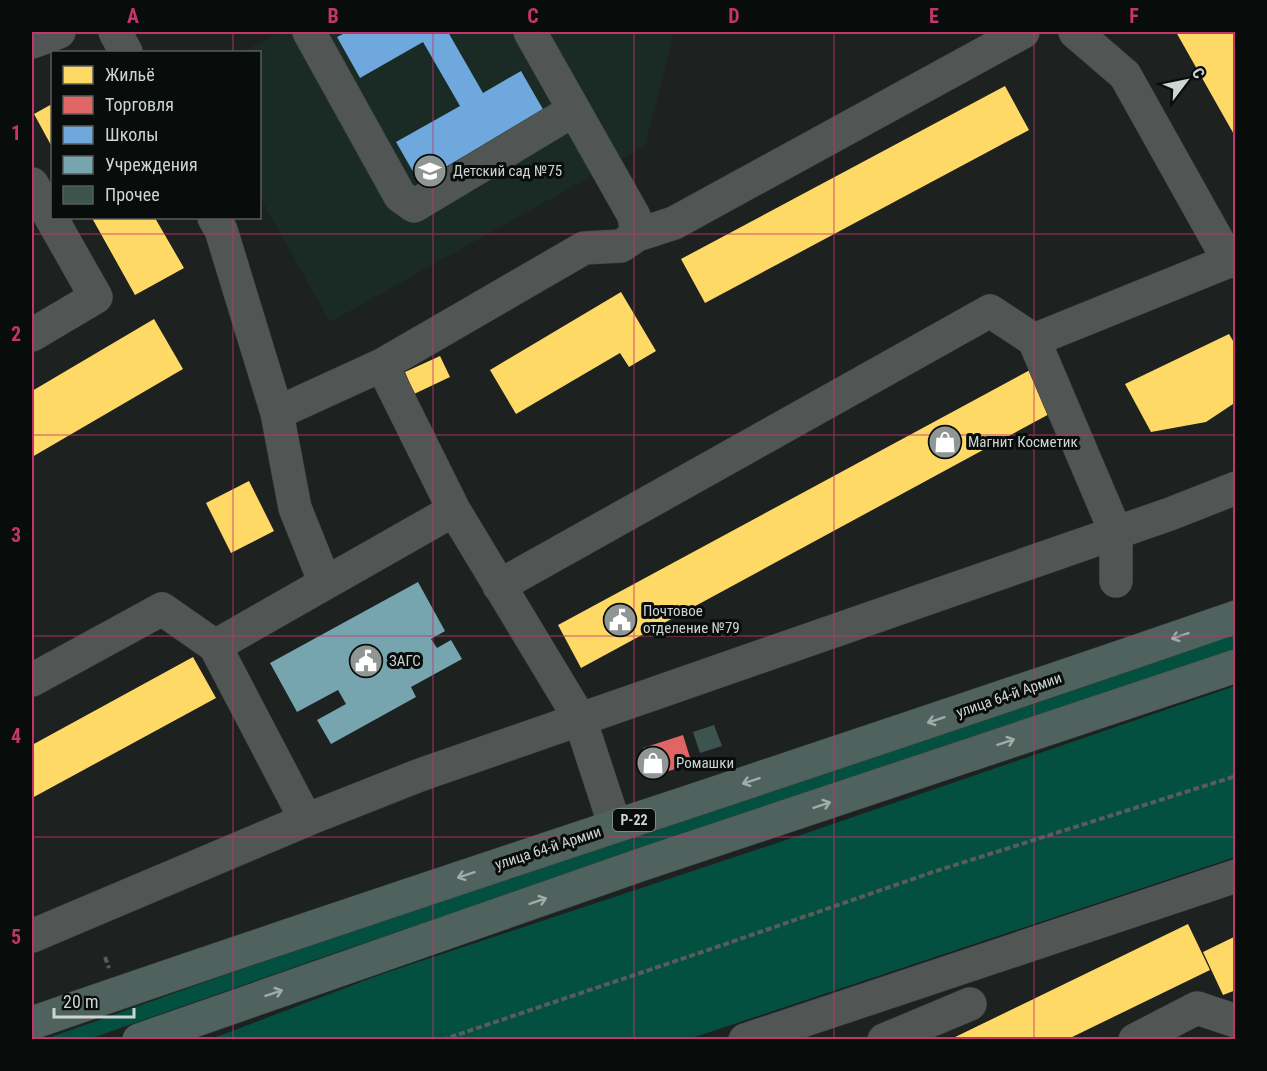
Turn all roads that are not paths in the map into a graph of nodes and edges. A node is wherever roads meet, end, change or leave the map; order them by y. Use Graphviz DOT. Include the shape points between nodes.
graph roads {
  1 [pos="60,32"];
  2 [pos="115,32"];
  3 [pos="309,32"];
  4 [pos="530,32"];
  5 [pos="1023,32"];
  6 [pos="1075,32"];
  7 [pos="32,42"];
  8 [pos="125,51"];
  9 [pos="574,110"];
  10 [pos="32,184"];
  11 [pos="51,218"];
  12 [pos="52,219"];
  13 [pos="215,219"];
  14 [pos="636,235"];
  15 [pos="1232,261"];
  16 [pos="32,335"];
  17 [pos="1034,340"];
  18 [pos="382,365"];
  19 [pos="277,413"];
  20 [pos="1236,488"];
  21 [pos="454,510"];
  22 [pos="1116,533"];
  23 [pos="1116,581"];
  24 [pos="325,583"];
  25 [pos="499,586"];
  26 [pos="1236,617"];
  27 [pos="215,646"];
  28 [pos="1236,666"];
  29 [pos="32,680"];
  30 [pos="580,720"];
  31 [pos="306,820"];
  32 [pos="615,826"];
  33 [pos="1236,876"];
  34 [pos="32,936"];
  35 [pos="970,1004"];
  36 [pos="1236,1021"];
  37 [pos="32,1023"];
  38 [pos="790,1032"];
  39 [pos="139,1040"];
  40 [pos="745,1040"];
  41 [pos="884,1040"];
  42 [pos="1135,1040"];
  1 -- 7 [label="street"];
  2 -- 8 [label="street"];
  3 -- 9 [label="street" via="400,196 414,206"];
  4 -- 9 [label="street"];
  5 -- 14 [label="street" via="674,223"];
  6 -- 15 [label="street" via="1125,75"];
  9 -- 14 [label="street" via="634,216"];
  10 -- 11 [label="street"];
  12 -- 16 [label="street" via="96,297"];
  13 -- 19 [label="street"];
  14 -- 18 [label="street" via="621,246 584,248"];
  15 -- 17 [label="street"];
  17 -- 22 [label="street"];
  17 -- 25 [label="street" via="990,311"];
  18 -- 19 [label="street"];
  18 -- 21 [label="street"];
  19 -- 24 [label="street" via="295,508"];
  20 -- 22 [label="street"];
  21 -- 24 [label="street"];
  21 -- 25 [label="street"];
  22 -- 23 [label="street"];
  22 -- 30 [label="street"];
  24 -- 27 [label="street"];
  25 -- 30 [label="street"];
  26 -- 32 [label="highway, улица 64-й Армии / Р-22, one-way"];
  27 -- 29 [label="street" via="162,609"];
  27 -- 31 [label="street"];
  39 -- 28 [label="highway, one-way" via="644,864"];
  30 -- 31 [label="street" via="420,775"];
  30 -- 32 [label="street"];
  31 -- 34 [label="street"];
  32 -- 37 [label="highway, улица 64-й Армии / Р-22, one-way"];
  33 -- 38 [label="street"];
  35 -- 41 [label="street"];
  36 -- 42 [label="street" via="1197,1008"];
  38 -- 40 [label="street"];
}
